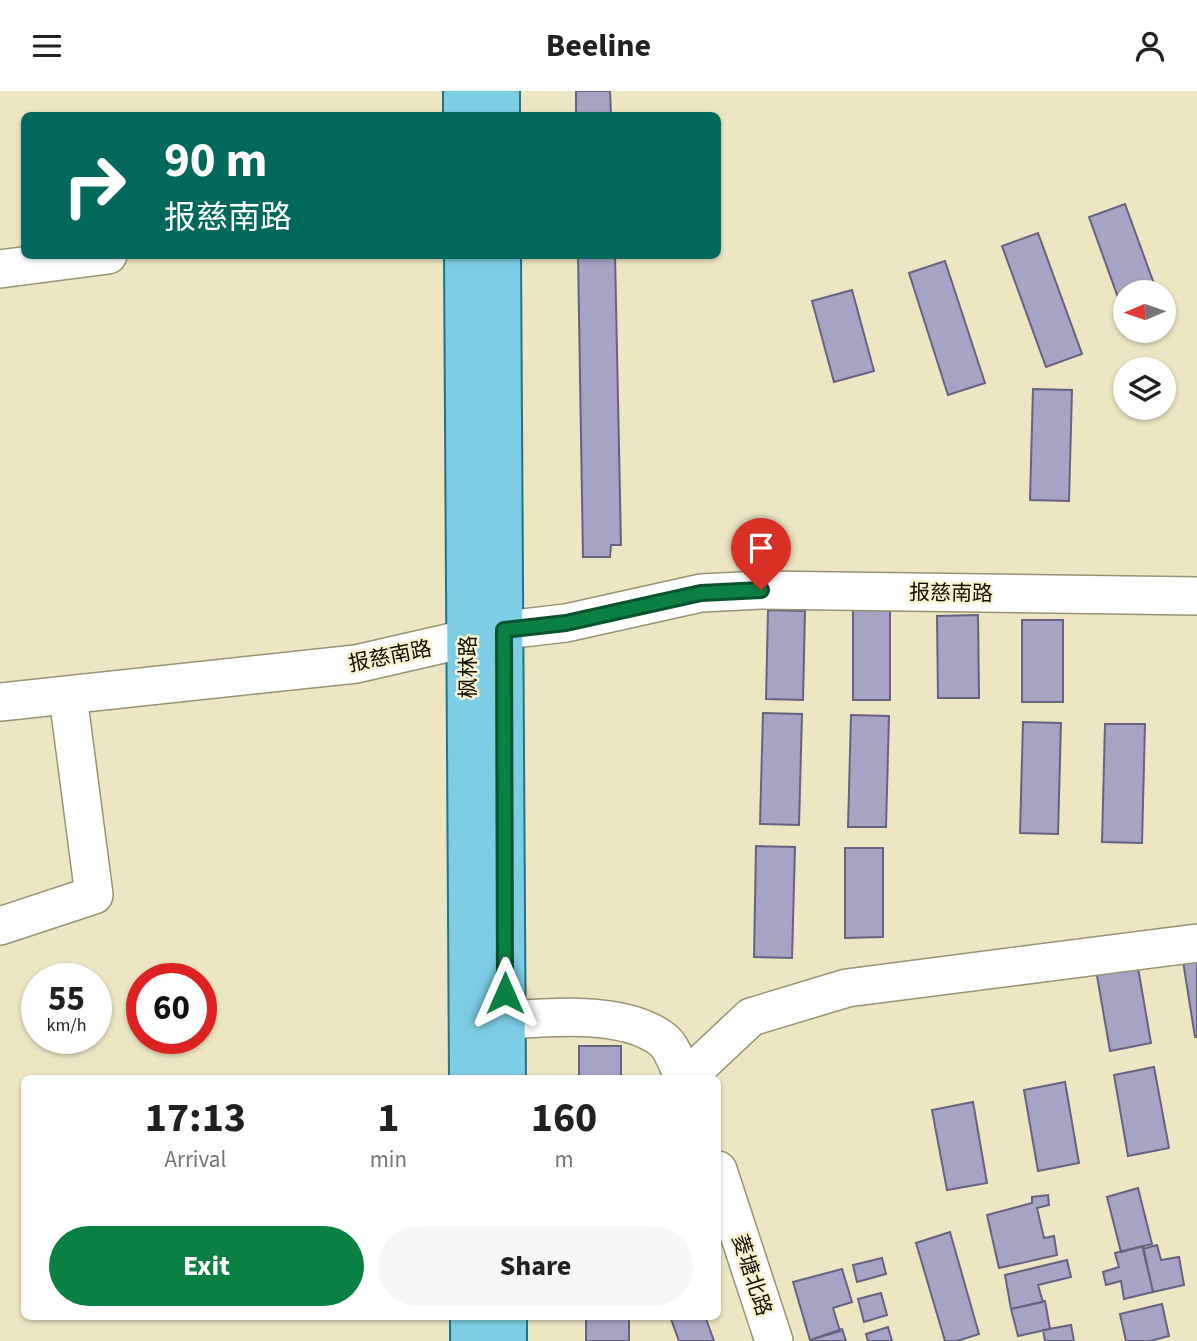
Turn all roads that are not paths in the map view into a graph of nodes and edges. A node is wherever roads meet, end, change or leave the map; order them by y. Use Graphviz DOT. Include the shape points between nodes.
graph roads {
  1 [pos="463,91"];
  2 [pos="500,91"];
  3 [pos="463,112"];
  4 [pos="500,112"];
  5 [pos="77,259"];
  6 [pos="464,259"];
  7 [pos="501,259"];
  8 [pos="0,269"];
  9 [pos="1197,596"];
  10 [pos="504,630"];
  11 [pos="468,640"];
  12 [pos="68,696"];
  13 [pos="0,702"];
  14 [pos="0,926"];
  15 [pos="1197,943"];
  16 [pos="487,1022"];
  17 [pos="470,1075"];
  18 [pos="505,1075"];
  19 [pos="683,1075"];
  20 [pos="688,1075"];
  21 [pos="721,1179"];
  22 [pos="470,1320"];
  23 [pos="507,1320"];
  24 [pos="470,1341"];
  25 [pos="507,1341"];
  26 [pos="774,1341"];
  1 -- 3 [label="main road"];
  2 -- 4 [label="main road"];
  5 -- 8 [label="street"];
  6 -- 11 [label="main road, 枫林路"];
  7 -- 10 [label="main road, 枫林路"];
  9 -- 10 [label="street, 报慈南路" via="761,590 701,593 566,623"];
  10 -- 11 [label="street, 报慈南路"];
  10 -- 16 [label="main road, 枫林路"];
  11 -- 12 [label="street, 报慈南路" via="356,664"];
  11 -- 16 [label="main road, 枫林路"];
  12 -- 13 [label="street, 报慈南路"];
  12 -- 14 [label="street" via="94,895"];
  15 -- 20 [label="street" via="847,988 751,1017"];
  16 -- 17 [label="main road, 枫林路"];
  16 -- 18 [label="main road, 枫林路"];
  16 -- 19 [label="street" via="596,1019 640,1025 666,1042"];
  21 -- 26 [label="street, 菱塘北路"];
  22 -- 24 [label="main road"];
  23 -- 25 [label="main road"];
}
